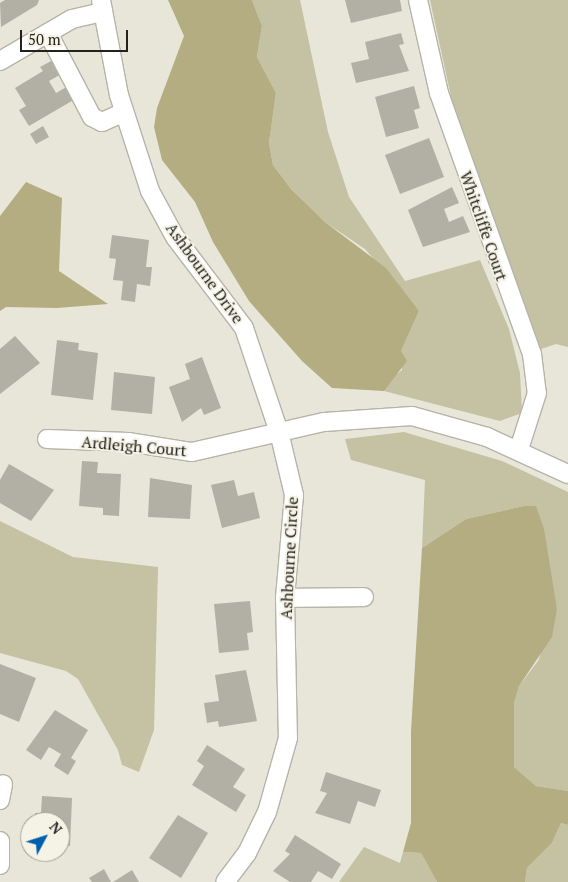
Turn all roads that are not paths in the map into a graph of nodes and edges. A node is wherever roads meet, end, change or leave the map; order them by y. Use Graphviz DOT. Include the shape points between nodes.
graph roads {
  1 [pos="418,0"];
  2 [pos="102,6"];
  3 [pos="48,33"];
  4 [pos="0,61"];
  5 [pos="124,112"];
  6 [pos="279,432"];
  7 [pos="47,440"];
  8 [pos="519,449"];
  9 [pos="568,474"];
  10 [pos="364,597"];
  11 [pos="285,598"];
  12 [pos="0,841"];
  13 [pos="0,865"];
  14 [pos="225,882"];
  1 -- 8 [label="street, Whitcliffe Court" via="439,93 532,354 537,393"];
  2 -- 3 [label="street"];
  2 -- 5 [label="street, Ashbourne Drive"];
  3 -- 4 [label="street"];
  3 -- 5 [label="street" via="92,117 102,122"];
  5 -- 6 [label="street, Ashbourne Drive" via="150,191 171,229 244,328"];
  6 -- 7 [label="street, Ardleigh Court" via="192,452 128,442"];
  6 -- 8 [label="street" via="372,416 412,416"];
  6 -- 11 [label="street, Ashbourne Circle" via="295,511"];
  8 -- 9 [label="street"];
  10 -- 11 [label="street"];
  11 -- 14 [label="street, Ashbourne Circle" via="288,738 267,812 247,853"];
  12 -- 13 [label="street"];
}
